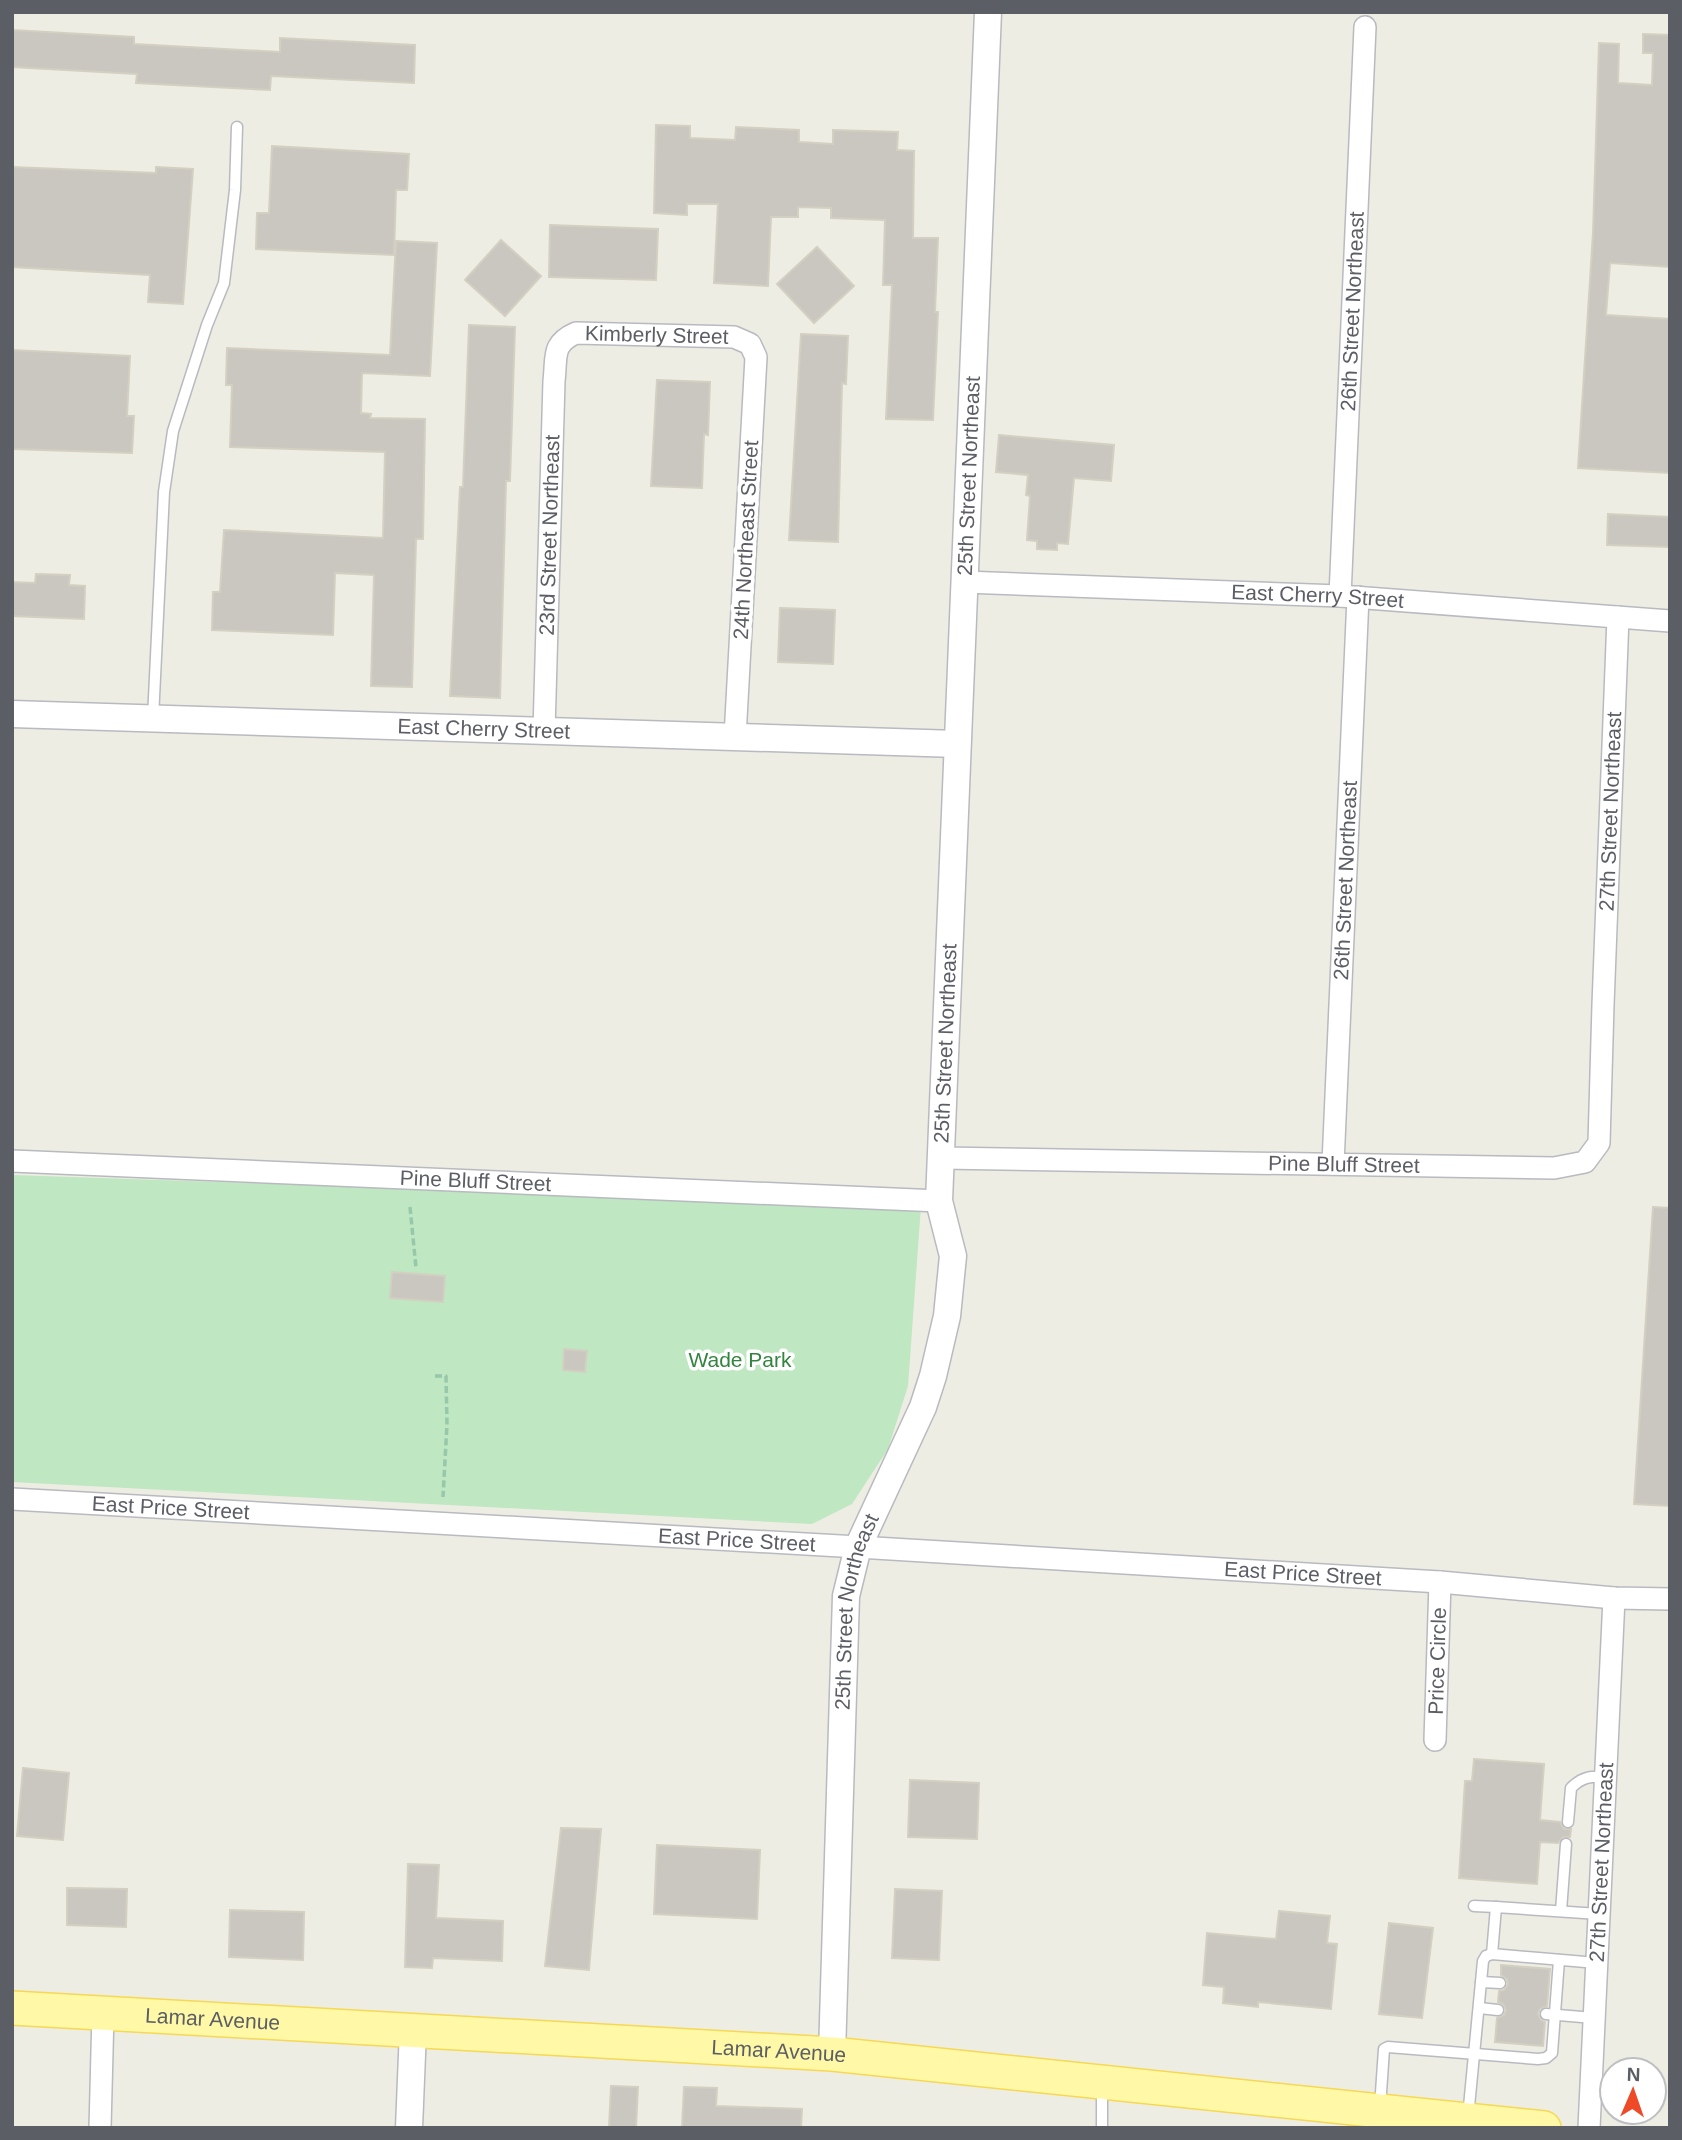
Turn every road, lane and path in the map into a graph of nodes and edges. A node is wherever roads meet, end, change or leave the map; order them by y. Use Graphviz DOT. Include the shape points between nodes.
graph roads {
  1 [pos="988,12"];
  2 [pos="1365,27"];
  3 [pos="237,127"];
  4 [pos="562,339"];
  5 [pos="750,344"];
  6 [pos="964,582"];
  7 [pos="1349,597"];
  8 [pos="1618,617"];
  9 [pos="1670,621"];
  10 [pos="12,714"];
  11 [pos="153,718"];
  12 [pos="544,731"];
  13 [pos="735,737"];
  14 [pos="957,744"];
  15 [pos="1603,1005"];
  16 [pos="942,1158"];
  17 [pos="12,1161"];
  18 [pos="1333,1164"];
  19 [pos="939,1201"];
  20 [pos="410,1207"];
  21 [pos="416,1268"];
  22 [pos="435,1376"];
  23 [pos="443,1497"];
  24 [pos="12,1499"];
  25 [pos="858,1547"];
  26 [pos="1440,1582"];
  27 [pos="1614,1598"];
  28 [pos="1670,1599"];
  29 [pos="1435,1740"];
  30 [pos="1606,1777"];
  31 [pos="1568,1822"];
  32 [pos="1566,1844"];
  33 [pos="1474,1906"];
  34 [pos="1496,1908"];
  35 [pos="1561,1911"];
  36 [pos="1599,1914"];
  37 [pos="1492,1954"];
  38 [pos="1559,1960"];
  39 [pos="1597,1963"];
  40 [pos="1481,1982"];
  41 [pos="1500,1983"];
  42 [pos="12,2008"];
  43 [pos="1479,2008"];
  44 [pos="1498,2010"];
  45 [pos="103,2013"];
  46 [pos="1551,2015"];
  47 [pos="1594,2018"];
  48 [pos="413,2030"];
  49 [pos="832,2054"];
  50 [pos="1474,2055"];
  51 [pos="1102,2082"];
  52 [pos="1380,2111"];
  53 [pos="1468,2120"];
  54 [pos="100,2128"];
  55 [pos="409,2128"];
  56 [pos="1102,2128"];
  57 [pos="1544,2128"];
  58 [pos="1589,2128"];
  1 -- 6 [label="street, 25th Street Northeast"];
  2 -- 7 [label="street, 26th Street Northeast"];
  3 -- 11 [label="lane" via="224,283 173,431 165,481"];
  4 -- 5 [label="street, Kimberly Street" via="576,333 734,337"];
  4 -- 12 [label="street, 23rd Street Northeast" via="554,381"];
  5 -- 13 [label="street, 24th Northeast Street" via="756,357"];
  6 -- 7 [label="street, East Cherry Street"];
  6 -- 14 [label="street, 25th Street Northeast"];
  7 -- 8 [label="street, East Cherry Street"];
  7 -- 18 [label="street, 26th Street Northeast"];
  8 -- 9 [label="street, East Cherry Street"];
  8 -- 15 [label="street, 27th Street Northeast"];
  10 -- 11 [label="street, East Cherry Street"];
  11 -- 12 [label="street, East Cherry Street"];
  12 -- 13 [label="street, East Cherry Street"];
  13 -- 14 [label="street, East Cherry Street"];
  14 -- 16 [label="street, 25th Street Northeast"];
  15 -- 18 [label="street, Pine Bluff Street" via="1600,1143 1585,1162 1554,1168"];
  16 -- 18 [label="street, Pine Bluff Street"];
  16 -- 19 [label="street, 25th Street Northeast"];
  17 -- 19 [label="street, Pine Bluff Street"];
  19 -- 25 [label="street, 25th Street Northeast" via="953,1256 936,1364 923,1406"];
  20 -- 21 [label="path"];
  22 -- 23 [label="path" via="446,1376"];
  24 -- 25 [label="street, East Price Street"];
  25 -- 26 [label="street, East Price Street"];
  25 -- 49 [label="street, 25th Street Northeast" via="846,1596"];
  26 -- 27 [label="street, East Price Street"];
  26 -- 29 [label="street, Price Circle"];
  27 -- 28 [label="street, East Price Street"];
  27 -- 30 [label="street, 27th Street Northeast"];
  30 -- 31 [label="lane" via="1580,1779 1571,1788"];
  30 -- 36 [label="street, 27th Street Northeast"];
  32 -- 35 [label="lane"];
  33 -- 34 [label="lane"];
  34 -- 35 [label="lane"];
  34 -- 37 [label="lane"];
  35 -- 36 [label="lane"];
  36 -- 39 [label="street, 27th Street Northeast"];
  37 -- 38 [label="lane"];
  37 -- 40 [label="lane" via="1483,1961"];
  38 -- 39 [label="lane"];
  38 -- 46 [label="lane"];
  39 -- 47 [label="street, 27th Street Northeast"];
  40 -- 41 [label="lane"];
  40 -- 43 [label="lane"];
  42 -- 45 [label="main road, Lamar Avenue"];
  43 -- 44 [label="lane"];
  43 -- 50 [label="lane"];
  45 -- 48 [label="main road, Lamar Avenue"];
  45 -- 54 [label="street"];
  46 -- 47 [label="lane"];
  46 -- 50 [label="lane" via="1552,2053 1546,2058"];
  47 -- 58 [label="street, 27th Street Northeast"];
  48 -- 49 [label="main road, Lamar Avenue"];
  48 -- 55 [label="street"];
  49 -- 51 [label="main road, Lamar Avenue"];
  50 -- 52 [label="lane" via="1384,2049"];
  50 -- 53 [label="lane"];
  51 -- 52 [label="main road, Lamar Avenue"];
  51 -- 56 [label="lane"];
  52 -- 53 [label="main road, Lamar Avenue"];
  53 -- 57 [label="main road, Lamar Avenue"];
}
